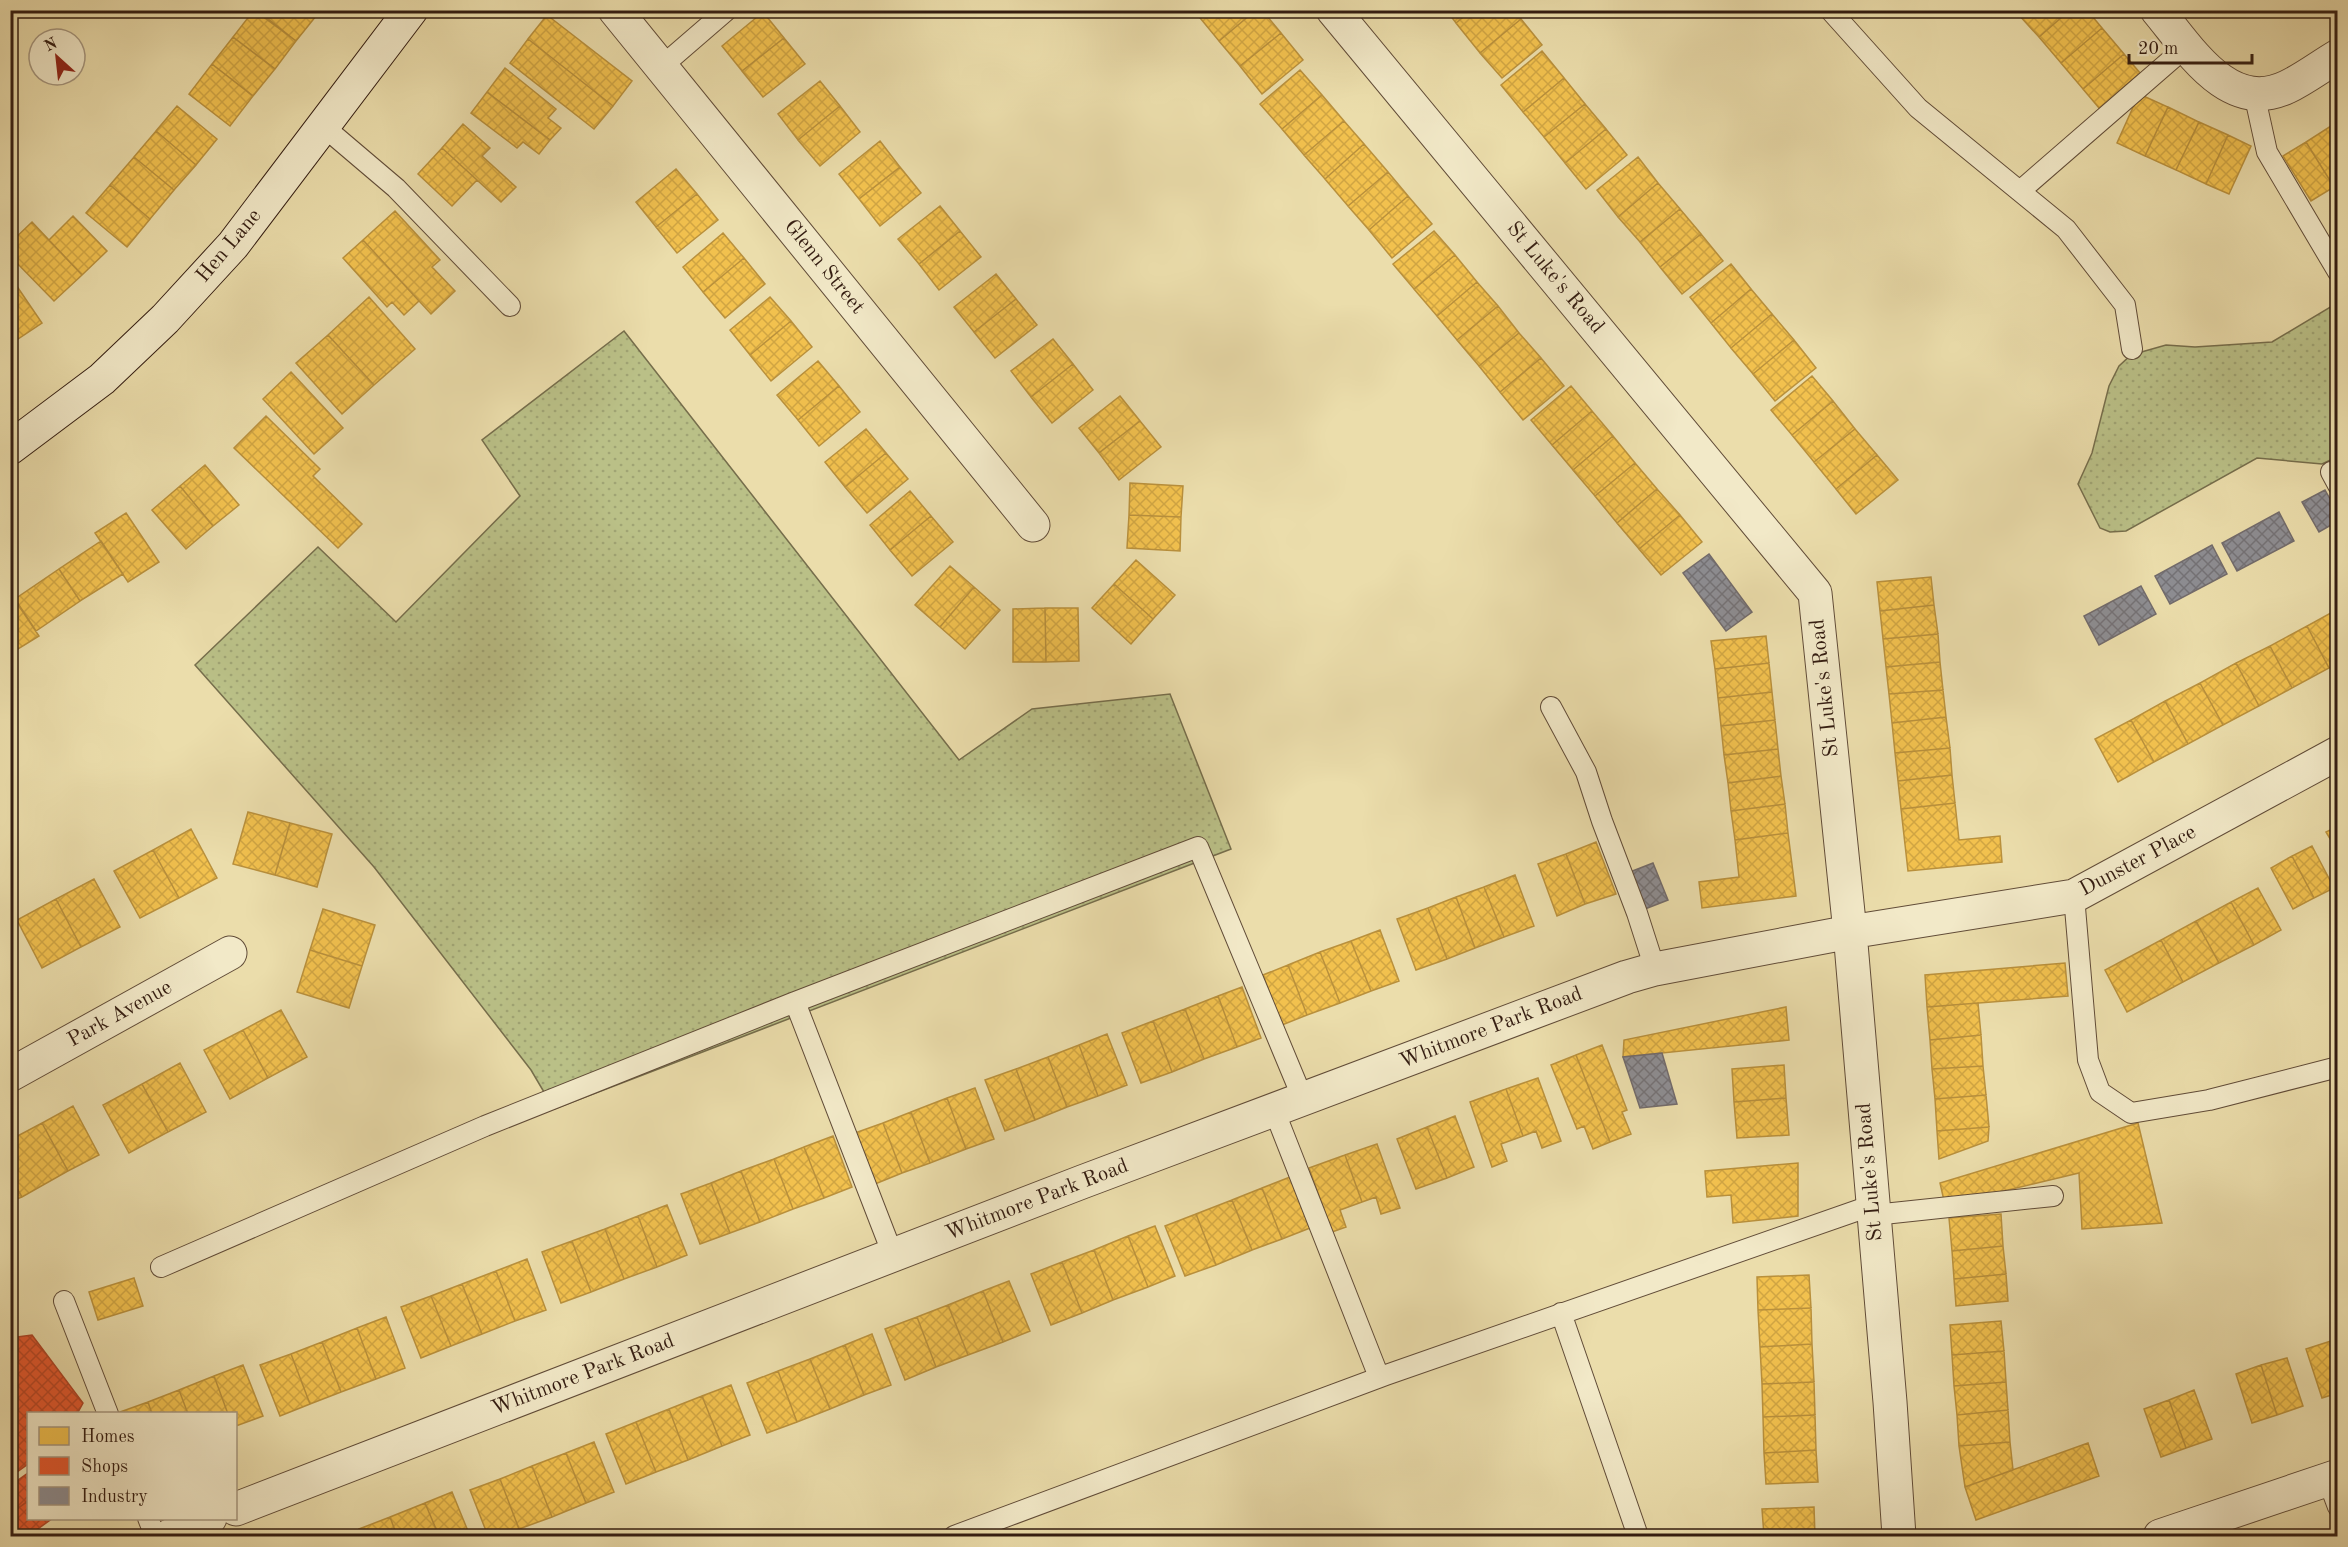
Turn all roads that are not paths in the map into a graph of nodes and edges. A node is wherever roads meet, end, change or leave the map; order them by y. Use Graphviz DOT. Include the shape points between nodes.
graph roads {
  1 [pos="411,10"];
  2 [pos="615,10"];
  3 [pos="727,10"];
  4 [pos="1333,10"];
  5 [pos="1830,10"];
  6 [pos="2157,10"];
  7 [pos="2187,46"];
  8 [pos="2337,56"];
  9 [pos="661,67"];
  10 [pos="2250,93"];
  11 [pos="323,126"];
  12 [pos="2020,191"];
  13 [pos="2337,272"];
  14 [pos="510,306"];
  15 [pos="2132,349"];
  16 [pos="10,448"];
  17 [pos="1033,525"];
  18 [pos="1551,707"];
  19 [pos="2337,753"];
  20 [pos="2074,896"];
  21 [pos="1850,932"];
  22 [pos="230,953"];
  23 [pos="1655,969"];
  24 [pos="795,1002"];
  25 [pos="2337,1066"];
  26 [pos="10,1075"];
  27 [pos="1289,1104"];
  28 [pos="2053,1196"];
  29 [pos="1874,1210"];
  30 [pos="893,1255"];
  31 [pos="161,1267"];
  32 [pos="64,1301"];
  33 [pos="1561,1313"];
  34 [pos="1379,1377"];
  35 [pos="108,1412"];
  36 [pos="2334,1488"];
  37 [pos="237,1509"];
  38 [pos="149,1520"];
  39 [pos="205,1520"];
  40 [pos="155,1536"];
  41 [pos="169,1536"];
  42 [pos="960,1536"];
  43 [pos="1638,1536"];
  44 [pos="1899,1536"];
  45 [pos="2160,1536"];
  1 -- 11 [label="street, Hen Lane"];
  2 -- 9 [label="street, Glenn Street"];
  3 -- 9 [label="lane"];
  4 -- 21 [label="street, St Luke's Road" via="1815,593"];
  5 -- 12 [label="lane" via="1918,108"];
  6 -- 7 [label="street"];
  7 -- 10 [label="street" via="2213,76 2228,87"];
  7 -- 12 [label="lane"];
  8 -- 10 [label="street" via="2286,87"];
  9 -- 17 [label="street, Glenn Street"];
  10 -- 13 [label="lane" via="2267,152"];
  11 -- 14 [label="lane" via="396,188"];
  11 -- 16 [label="street, Hen Lane" via="233,245 165,319 102,379"];
  12 -- 15 [label="lane" via="2066,229 2125,305"];
  18 -- 23 [label="lane" via="1586,772"];
  19 -- 20 [label="street, Dunster Place"];
  20 -- 21 [label="street, Dunster Place"];
  20 -- 25 [label="lane" via="2088,1060 2100,1092 2131,1113 2209,1100"];
  21 -- 23 [label="street, Whitmore Park Road"];
  21 -- 29 [label="street, St Luke's Road"];
  22 -- 26 [label="street, Park Avenue"];
  23 -- 27 [label="street, Whitmore Park Road" via="1627,976"];
  24 -- 27 [label="lane" via="1198,847"];
  24 -- 30 [label="lane"];
  24 -- 31 [label="lane" via="485,1126"];
  27 -- 30 [label="street, Whitmore Park Road"];
  27 -- 34 [label="lane"];
  28 -- 29 [label="lane"];
  29 -- 33 [label="lane"];
  29 -- 44 [label="street, St Luke's Road"];
  30 -- 37 [label="street, Whitmore Park Road"];
  32 -- 35 [label="lane"];
  33 -- 34 [label="lane"];
  33 -- 43 [label="lane"];
  34 -- 42 [label="lane"];
  36 -- 45 [label="street"];
  38 -- 40 [label="lane"];
  39 -- 41 [label="street"];
}
